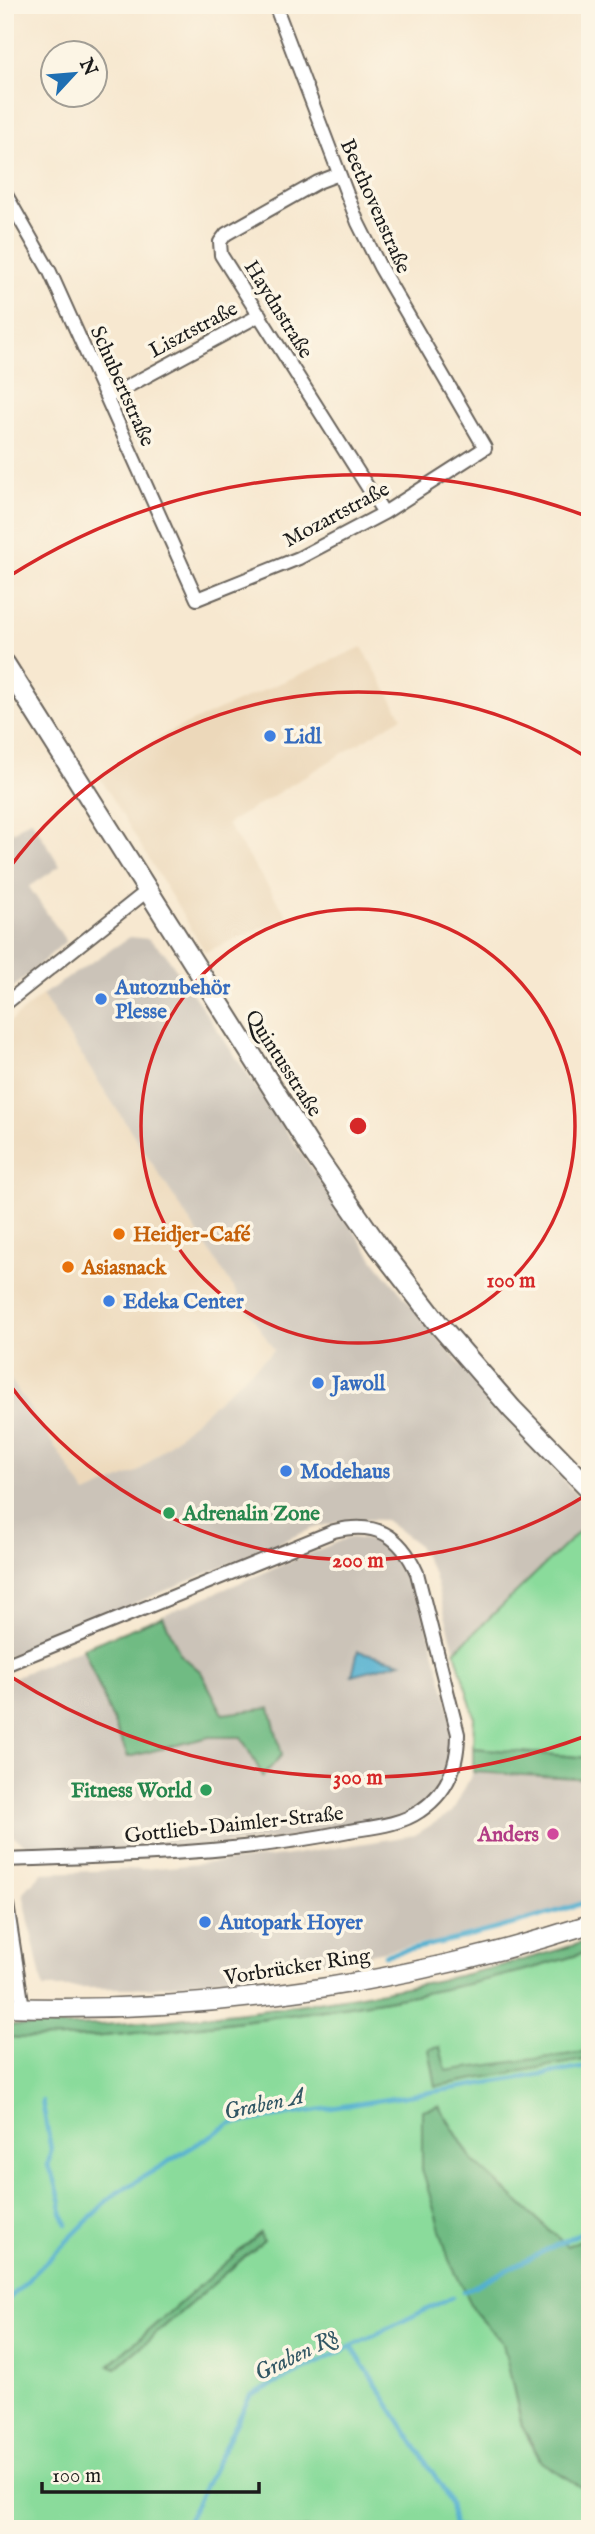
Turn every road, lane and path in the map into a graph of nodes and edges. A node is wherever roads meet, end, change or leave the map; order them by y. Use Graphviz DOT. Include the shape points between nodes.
graph roads {
  1 [pos="275,5"];
  2 [pos="339,174"];
  3 [pos="5,193"];
  4 [pos="260,315"];
  5 [pos="108,397"];
  6 [pos="485,448"];
  7 [pos="384,513"];
  8 [pos="197,599"];
  9 [pos="5,664"];
  10 [pos="147,891"];
  11 [pos="5,1004"];
  12 [pos="590,1489"];
  13 [pos="5,1665"];
  14 [pos="5,1860"];
  15 [pos="5,1891"];
  16 [pos="590,1924"];
  17 [pos="14,2007"];
  1 -- 2 [label="street, Beethovenstraße"];
  2 -- 4 [label="street, Haydnstraße" via="226,234 220,242 221,255"];
  2 -- 6 [label="street, Beethovenstraße" via="380,267"];
  3 -- 5 [label="street, Schubertstraße" via="50,272"];
  4 -- 5 [label="street, Lisztstraße"];
  4 -- 7 [label="street, Haydnstraße"];
  5 -- 8 [label="street, Schubertstraße"];
  6 -- 7 [label="street, Mozartstraße"];
  7 -- 8 [label="street, Mozartstraße" via="299,558"];
  9 -- 10 [label="main road, Quintusstraße"];
  10 -- 11 [label="street"];
  10 -- 12 [label="main road, Quintusstraße" via="379,1247 485,1378"];
  13 -- 14 [label="street, Gottlieb-Daimler-Straße" via="334,1531 365,1527 398,1542 409,1555 458,1734 458,1751 445,1787 404,1821 289,1842 175,1853"];
  15 -- 17 [label="street"];
  16 -- 17 [label="main road, Vorbrücker Ring" via="498,1951 305,1991 158,2005"];
}
